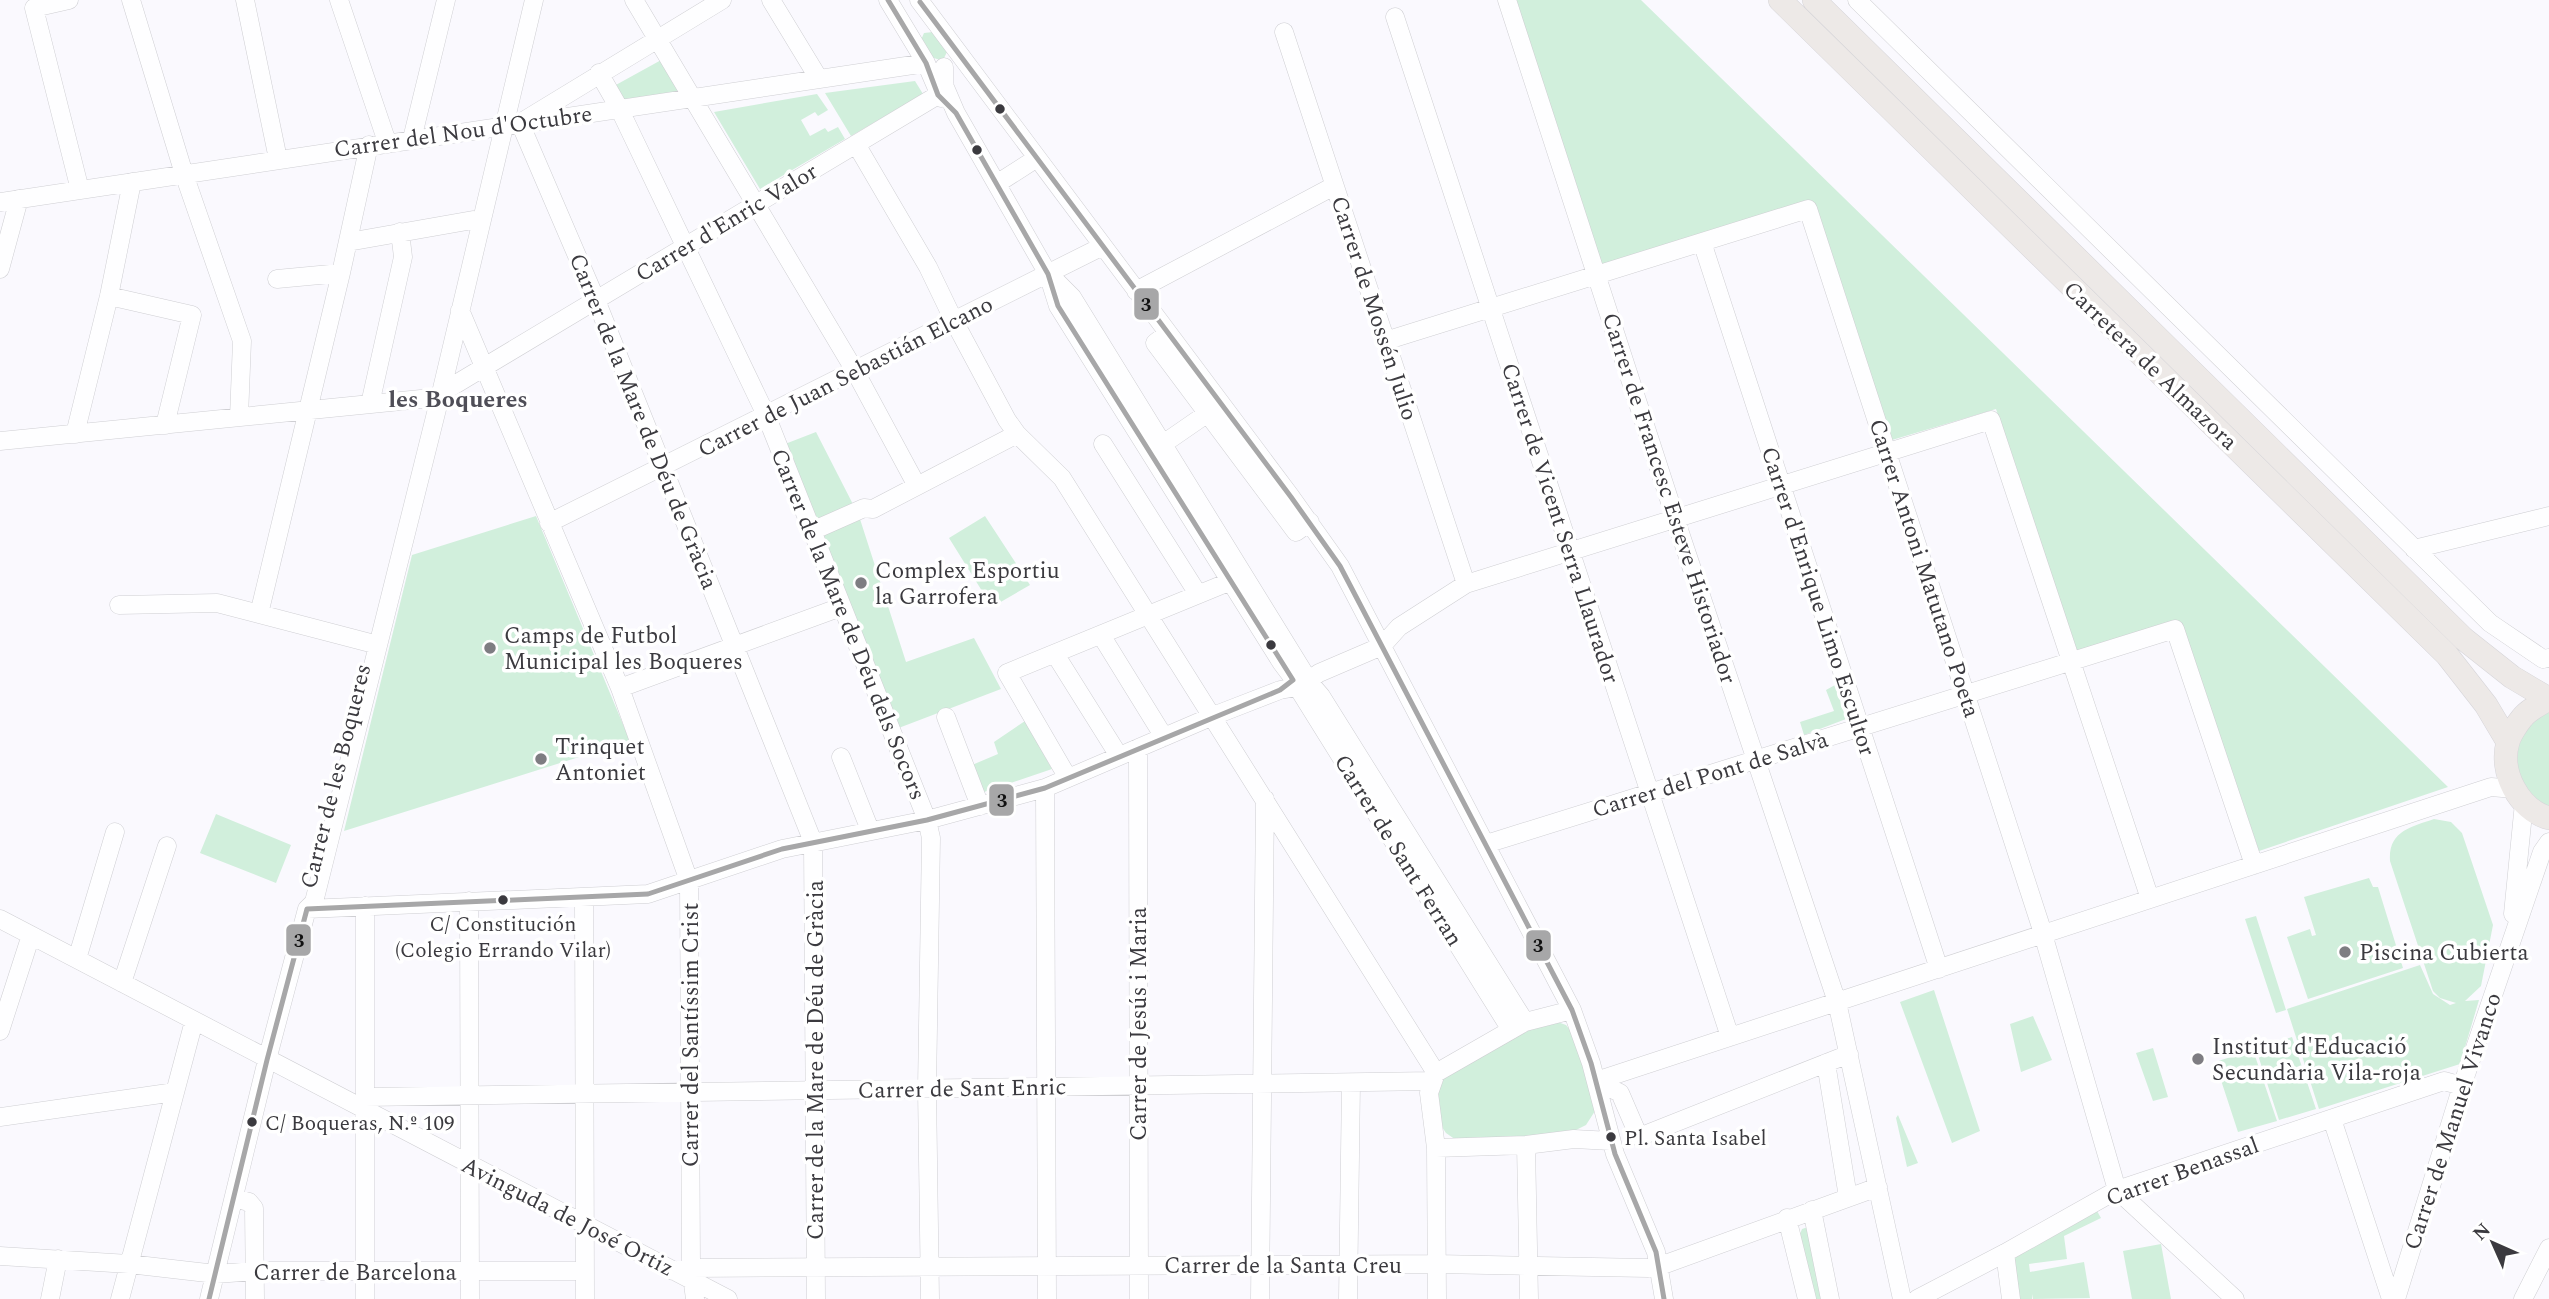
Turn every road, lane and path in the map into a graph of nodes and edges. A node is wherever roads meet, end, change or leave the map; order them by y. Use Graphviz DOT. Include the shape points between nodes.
graph roads {
  1 [pos="69,0"];
  2 [pos="131,0"];
  3 [pos="245,0"];
  4 [pos="340,0"];
  5 [pos="446,0"];
  6 [pos="526,0"];
  7 [pos="534,0"];
  8 [pos="634,0"];
  9 [pos="722,0"];
  10 [pos="771,0"];
  11 [pos="888,0"];
  12 [pos="919,0"];
  13 [pos="1507,0"];
  14 [pos="1780,0"];
  15 [pos="1814,0"];
  16 [pos="1857,0"];
  17 [pos="1395,17"];
  18 [pos="938,26"];
  19 [pos="1284,32"];
  20 [pos="657,38"];
  21 [pos="913,40"];
  22 [pos="953,46"];
  23 [pos="926,63"];
  24 [pos="944,68"];
  25 [pos="599,73"];
  26 [pos="819,79"];
  27 [pos="938,95"];
  28 [pos="692,97"];
  29 [pos="619,108"];
  30 [pos="956,113"];
  31 [pos="506,125"];
  32 [pos="412,139"];
  33 [pos="378,144"];
  34 [pos="856,144"];
  35 [pos="1038,158"];
  36 [pos="278,159"];
  37 [pos="184,174"];
  38 [pos="132,182"];
  39 [pos="998,183"];
  40 [pos="1334,186"];
  41 [pos="80,190"];
  42 [pos="19,199"];
  43 [pos="0,202"];
  44 [pos="755,204"];
  45 [pos="473,220"];
  46 [pos="400,232"];
  47 [pos="348,242"];
  48 [pos="1702,242"];
  49 [pos="1103,246"];
  50 [pos="685,247"];
  51 [pos="0,269"];
  52 [pos="341,273"];
  53 [pos="1048,274"];
  54 [pos="1596,275"];
  55 [pos="277,279"];
  56 [pos="1136,290"];
  57 [pos="109,296"];
  58 [pos="596,300"];
  59 [pos="1490,309"];
  60 [pos="460,310"];
  61 [pos="954,321"];
  62 [pos="1385,341"];
  63 [pos="484,368"];
  64 [pos="855,370"];
  65 [pos="436,396"];
  66 [pos="370,404"];
  67 [pos="1215,409"];
  68 [pos="308,410"];
  69 [pos="766,415"];
  70 [pos="239,417"];
  71 [pos="165,425"];
  72 [pos="75,433"];
  73 [pos="1017,433"];
  74 [pos="0,441"];
  75 [pos="1103,444"];
  76 [pos="1163,444"];
  77 [pos="1887,452"];
  78 [pos="663,467"];
  79 [pos="1170,470"];
  80 [pos="1781,485"];
  81 [pos="917,486"];
  82 [pos="1132,487"];
  83 [pos="2549,516"];
  84 [pos="1675,518"];
  85 [pos="549,523"];
  86 [pos="812,531"];
  87 [pos="2414,549"];
  88 [pos="1570,551"];
  89 [pos="1238,578"];
  90 [pos="1466,584"];
  91 [pos="1198,594"];
  92 [pos="119,605"];
  93 [pos="841,607"];
  94 [pos="259,614"];
  95 [pos="1149,615"];
  96 [pos="1105,642"];
  97 [pos="373,644"];
  98 [pos="735,646"];
  99 [pos="1382,646"];
  100 [pos="2549,659"];
  101 [pos="1059,661"];
  102 [pos="2071,661"];
  103 [pos="1301,680"];
  104 [pos="620,688"];
  105 [pos="1966,694"];
  106 [pos="2549,699"];
  107 [pos="1213,716"];
  108 [pos="946,717"];
  109 [pos="1860,727"];
  110 [pos="1164,737"];
  111 [pos="2508,741"];
  112 [pos="1138,748"];
  113 [pos="1119,756"];
  114 [pos="841,757"];
  115 [pos="1756,759"];
  116 [pos="2506,765"];
  117 [pos="1068,778"];
  118 [pos="1045,788"];
  119 [pos="1649,793"];
  120 [pos="2519,796"];
  121 [pos="1265,799"];
  122 [pos="980,806"];
  123 [pos="2549,818"];
  124 [pos="927,820"];
  125 [pos="870,830"];
  126 [pos="115,832"];
  127 [pos="813,842"];
  128 [pos="2549,842"];
  129 [pos="1486,844"];
  130 [pos="167,846"];
  131 [pos="2254,861"];
  132 [pos="689,881"];
  133 [pos="2148,895"];
  134 [pos="584,898"];
  135 [pos="469,901"];
  136 [pos="365,906"];
  137 [pos="307,909"];
  138 [pos="0,919"];
  139 [pos="2042,930"];
  140 [pos="31,935"];
  141 [pos="2510,943"];
  142 [pos="77,959"];
  143 [pos="1937,965"];
  144 [pos="122,983"];
  145 [pos="1835,999"];
  146 [pos="1572,1010"];
  147 [pos="194,1021"];
  148 [pos="1518,1026"];
  149 [pos="0,1031"];
  150 [pos="1728,1033"];
  151 [pos="1849,1054"];
  152 [pos="267,1060"];
  153 [pos="1826,1063"];
  154 [pos="1434,1077"];
  155 [pos="1595,1077"];
  156 [pos="1262,1083"];
  157 [pos="1351,1083"];
  158 [pos="1138,1085"];
  159 [pos="2462,1086"];
  160 [pos="1046,1087"];
  161 [pos="927,1088"];
  162 [pos="815,1090"];
  163 [pos="175,1092"];
  164 [pos="690,1092"];
  165 [pos="585,1094"];
  166 [pos="470,1096"];
  167 [pos="365,1104"];
  168 [pos="0,1117"];
  169 [pos="2332,1119"];
  170 [pos="1609,1133"];
  171 [pos="1526,1145"];
  172 [pos="1436,1148"];
  173 [pos="470,1166"];
  174 [pos="1878,1187"];
  175 [pos="2117,1190"];
  176 [pos="1848,1197"];
  177 [pos="234,1198"];
  178 [pos="1812,1210"];
  179 [pos="1787,1218"];
  180 [pos="585,1225"];
  181 [pos="2549,1248"];
  182 [pos="2005,1253"];
  183 [pos="0,1256"];
  184 [pos="58,1259"];
  185 [pos="129,1264"];
  186 [pos="1436,1264"];
  187 [pos="1260,1265"];
  188 [pos="1528,1265"];
  189 [pos="1046,1266"];
  190 [pos="1138,1266"];
  191 [pos="1349,1266"];
  192 [pos="1660,1266"];
  193 [pos="930,1267"];
  194 [pos="816,1268"];
  195 [pos="255,1271"];
  196 [pos="365,1271"];
  197 [pos="470,1271"];
  198 [pos="585,1271"];
  199 [pos="216,1274"];
  200 [pos="688,1280"];
  201 [pos="50,1299"];
  202 [pos="120,1299"];
  203 [pos="209,1299"];
  204 [pos="256,1299"];
  205 [pos="365,1299"];
  206 [pos="470,1299"];
  207 [pos="585,1299"];
  208 [pos="728,1299"];
  209 [pos="816,1299"];
  210 [pos="930,1299"];
  211 [pos="1047,1299"];
  212 [pos="1139,1299"];
  213 [pos="1260,1299"];
  214 [pos="1349,1299"];
  215 [pos="1437,1299"];
  216 [pos="1529,1299"];
  217 [pos="1664,1299"];
  218 [pos="1807,1299"];
  219 [pos="1830,1299"];
  220 [pos="1902,1299"];
  221 [pos="1917,1299"];
  222 [pos="2011,1299"];
  223 [pos="2235,1299"];
  224 [pos="2393,1299"];
  225 [pos="2523,1299"];
  1 -- 41 [label="street" via="34,8"];
  2 -- 37 [label="street"];
  3 -- 36 [label="street"];
  4 -- 33 [label="street"];
  5 -- 32 [label="street"];
  6 -- 31 [label="street, Carrer de les Boqueres"];
  7 -- 31 [label="street, Carrer de les Boqueres"];
  8 -- 20 [label="street"];
  9 -- 20 [label="street"];
  10 -- 26 [label="street"];
  11 -- 21 [label="street"];
  12 -- 18 [label="street"];
  13 -- 54 [label="street, Carrer de Francesc Esteve Historiador"];
  14 -- 111 [label="main road, Carretera de Almazora" via="2447,655"];
  15 -- 106 [label="main road, Carretera de Almazora" via="2464,639"];
  16 -- 87 [label="street"];
  17 -- 59 [label="street, Carrer de Vicent Serra Llaurador"];
  18 -- 21 [label="street" via="918,25"];
  18 -- 22 [label="street"];
  19 -- 40 [label="street, Carrer de Mossén Julio"];
  20 -- 25 [label="street"];
  20 -- 28 [label="street"];
  21 -- 23 [label="street"];
  22 -- 24 [label="street" via="951,62"];
  22 -- 35 [label="street"];
  23 -- 24 [label="street"];
  23 -- 26 [label="street, Carrer del Nou d'Octubre"];
  23 -- 27 [label="street, Carrer de Sant Ferran"];
  24 -- 30 [label="street, Carrer de Sant Ferran" via="944,85"];
  25 -- 29 [label="street, Carrer de la Mare de Déu dels Socors"];
  25 -- 31 [label="street"];
  26 -- 28 [label="street, Carrer del Nou d'Octubre"];
  27 -- 30 [label="street, Carrer de Sant Ferran"];
  27 -- 34 [label="street, Carrer d'Enric Valor"];
  28 -- 29 [label="street, Carrer del Nou d'Octubre"];
  28 -- 44 [label="street"];
  29 -- 31 [label="street, Carrer del Nou d'Octubre"];
  29 -- 50 [label="street, Carrer de la Mare de Déu dels Socors"];
  30 -- 39 [label="street, Carrer de Sant Ferran"];
  31 -- 32 [label="street, Carrer del Nou d'Octubre"];
  31 -- 45 [label="street, Carrer de les Boqueres"];
  31 -- 58 [label="street, Carrer de la Mare de Déu de Gràcia"];
  31 -- 60 [label="street, Carrer de les Boqueres"];
  32 -- 33 [label="street, Carrer del Nou d'Octubre"];
  33 -- 36 [label="street, Carrer del Nou d'Octubre"];
  33 -- 47 [label="street"];
  34 -- 44 [label="street, Carrer d'Enric Valor"];
  34 -- 61 [label="street"];
  35 -- 39 [label="street"];
  35 -- 49 [label="street"];
  36 -- 37 [label="street, Carrer del Nou d'Octubre"];
  37 -- 38 [label="street, Carrer del Nou d'Octubre"];
  37 -- 70 [label="street" via="242,341"];
  38 -- 41 [label="street, Carrer del Nou d'Octubre"];
  38 -- 57 [label="street"];
  39 -- 53 [label="street, Carrer de Sant Ferran"];
  40 -- 56 [label="street"];
  40 -- 62 [label="street, Carrer de Mossén Julio"];
  41 -- 42 [label="street, Carrer del Nou d'Octubre"];
  42 -- 43 [label="street, Carrer del Nou d'Octubre"];
  42 -- 51 [label="street"];
  44 -- 50 [label="street, Carrer d'Enric Valor"];
  44 -- 64 [label="street"];
  45 -- 46 [label="street"];
  45 -- 65 [label="street, Carrer de les Boqueres"];
  46 -- 47 [label="street"];
  46 -- 66 [label="street" via="403,257"];
  47 -- 52 [label="street"];
  48 -- 54 [label="street"];
  48 -- 77 [label="street, Carrer Antoni Matutano Poeta" via="1808,209"];
  48 -- 80 [label="street, Carrer d'Enrique Limo Escultor"];
  49 -- 53 [label="street, Carrer de Juan Sebastián Elcano"];
  49 -- 56 [label="street"];
  50 -- 58 [label="street, Carrer d'Enric Valor"];
  50 -- 69 [label="street, Carrer de la Mare de Déu dels Socors"];
  52 -- 55 [label="street"];
  52 -- 68 [label="street"];
  53 -- 61 [label="street, Carrer de Juan Sebastián Elcano"];
  53 -- 76 [label="street, Carrer de Sant Ferran" via="1072,298"];
  53 -- 79 [label="street, Carrer de Sant Ferran" via="1058,306"];
  54 -- 59 [label="street"];
  54 -- 84 [label="street, Carrer de Francesc Esteve Historiador"];
  56 -- 67 [label="street" via="1168,333 1155,343"];
  57 -- 71 [label="street" via="192,315"];
  57 -- 72 [label="street"];
  58 -- 63 [label="street, Carrer d'Enric Valor"];
  58 -- 78 [label="street, Carrer de la Mare de Déu de Gràcia"];
  59 -- 62 [label="street"];
  59 -- 88 [label="street, Carrer de Vicent Serra Llaurador"];
  60 -- 63 [label="street, Carrer del Santíssim Crist"];
  60 -- 65 [label="street, Carrer de les Boqueres"];
  61 -- 64 [label="street, Carrer de Juan Sebastián Elcano"];
  61 -- 73 [label="street"];
  62 -- 90 [label="street, Carrer de Mossén Julio"];
  63 -- 65 [label="street, Carrer d'Enric Valor"];
  63 -- 85 [label="street, Carrer del Santíssim Crist"];
  64 -- 69 [label="street, Carrer de Juan Sebastián Elcano"];
  64 -- 81 [label="street"];
  65 -- 66 [label="street"];
  65 -- 97 [label="street, Carrer de les Boqueres"];
  66 -- 68 [label="street"];
  67 -- 76 [label="street"];
  67 -- 99 [label="street" via="1296,532 1310,522 1340,566"];
  68 -- 70 [label="street"];
  68 -- 94 [label="street"];
  69 -- 78 [label="street, Carrer de Juan Sebastián Elcano"];
  69 -- 86 [label="street, Carrer de la Mare de Déu dels Socors"];
  70 -- 71 [label="street"];
  71 -- 72 [label="street"];
  72 -- 74 [label="street"];
  73 -- 81 [label="street"];
  73 -- 95 [label="street" via="1062,478"];
  75 -- 82 [label="street"];
  76 -- 79 [label="street, Carrer de Sant Ferran"];
  77 -- 80 [label="street"];
  77 -- 102 [label="street" via="1991,420"];
  77 -- 105 [label="street, Carrer Antoni Matutano Poeta"];
  78 -- 85 [label="street, Carrer de Juan Sebastián Elcano"];
  78 -- 98 [label="street, Carrer de la Mare de Déu de Gràcia"];
  79 -- 82 [label="street"];
  79 -- 89 [label="street, Carrer de Sant Ferran"];
  80 -- 84 [label="street"];
  80 -- 109 [label="street, Carrer d'Enrique Limo Escultor"];
  81 -- 86 [label="street" via="873,509 864,508"];
  82 -- 91 [label="street"];
  83 -- 87 [label="street"];
  84 -- 88 [label="street"];
  84 -- 115 [label="street, Carrer de Francesc Esteve Historiador"];
  85 -- 104 [label="street, Carrer del Santíssim Crist"];
  86 -- 93 [label="street, Carrer de la Mare de Déu dels Socors"];
  87 -- 100 [label="street" via="2490,623 2534,654"];
  88 -- 90 [label="street"];
  88 -- 119 [label="street, Carrer de Vicent Serra Llaurador"];
  89 -- 91 [label="street"];
  89 -- 103 [label="street, Carrer de Sant Ferran"];
  90 -- 99 [label="street" via="1399,627"];
  91 -- 95 [label="street"];
  92 -- 94 [label="street" via="217,603"];
  93 -- 98 [label="street"];
  93 -- 124 [label="street, Carrer de la Mare de Déu dels Socors"];
  94 -- 97 [label="street"];
  95 -- 96 [label="street"];
  95 -- 107 [label="street"];
  96 -- 101 [label="street"];
  96 -- 110 [label="street"];
  97 -- 137 [label="street, Carrer de les Boqueres" via="305,900"];
  98 -- 104 [label="street"];
  98 -- 127 [label="street, Carrer de la Mare de Déu de Gràcia"];
  99 -- 103 [label="street"];
  99 -- 129 [label="street"];
  101 -- 113 [label="street"];
  101 -- 117 [label="street" via="1007,673"];
  102 -- 105 [label="street, Carrer del Pont de Salvà"];
  102 -- 131 [label="street, Carrer del Pont de Salvà" via="2175,629"];
  102 -- 133 [label="street"];
  103 -- 107 [label="street"];
  103 -- 148 [label="street, Carrer de Sant Ferran" via="1321,696"];
  104 -- 132 [label="street, Carrer del Santíssim Crist"];
  105 -- 109 [label="street, Carrer del Pont de Salvà"];
  105 -- 139 [label="street, Carrer Antoni Matutano Poeta"];
  106 -- 111 [label="main road" via="2523,715"];
  107 -- 110 [label="street"];
  107 -- 121 [label="street"];
  108 -- 122 [label="street"];
  109 -- 115 [label="street, Carrer del Pont de Salvà"];
  109 -- 143 [label="street, Carrer d'Enrique Limo Escultor"];
  110 -- 112 [label="street"];
  111 -- 116 [label="main road"];
  112 -- 113 [label="street"];
  112 -- 158 [label="street, Carrer de Jesús i Maria"];
  113 -- 117 [label="street"];
  114 -- 125 [label="street"];
  115 -- 119 [label="street, Carrer del Pont de Salvà"];
  115 -- 145 [label="street, Carrer de Francesc Esteve Historiador"];
  116 -- 120 [label="main road"];
  116 -- 131 [label="street" via="2489,778"];
  117 -- 118 [label="street"];
  118 -- 122 [label="street"];
  118 -- 160 [label="street"];
  119 -- 129 [label="street, Carrer del Pont de Salvà"];
  119 -- 150 [label="street, Carrer de Vicent Serra Llaurador"];
  120 -- 123 [label="main road"];
  120 -- 131 [label="street" via="2491,787"];
  120 -- 141 [label="street, Carrer de Manuel Vivanco"];
  121 -- 154 [label="street"];
  121 -- 156 [label="street"];
  122 -- 124 [label="street"];
  124 -- 125 [label="street"];
  124 -- 161 [label="street, Carrer de la Mare de Déu dels Socors" via="931,838"];
  125 -- 127 [label="street"];
  126 -- 142 [label="street"];
  127 -- 132 [label="street"];
  127 -- 162 [label="street, Carrer de la Mare de Déu de Gràcia"];
  128 -- 141 [label="street, Carrer de Manuel Vivanco"];
  129 -- 146 [label="street"];
  130 -- 144 [label="street"];
  131 -- 133 [label="street"];
  132 -- 134 [label="street" via="648,894"];
  132 -- 164 [label="street, Carrer del Santíssim Crist"];
  133 -- 139 [label="street"];
  134 -- 135 [label="street"];
  134 -- 165 [label="street"];
  135 -- 136 [label="street"];
  135 -- 166 [label="street"];
  136 -- 137 [label="street"];
  136 -- 167 [label="street"];
  137 -- 152 [label="street, Carrer de les Boqueres"];
  138 -- 140 [label="street, Avinguda de José Ortiz"];
  139 -- 143 [label="street"];
  139 -- 175 [label="street, Carrer Antoni Matutano Poeta"];
  140 -- 142 [label="street, Avinguda de José Ortiz"];
  140 -- 149 [label="street"];
  141 -- 159 [label="street, Carrer de Manuel Vivanco"];
  142 -- 144 [label="street, Avinguda de José Ortiz"];
  143 -- 145 [label="street"];
  144 -- 147 [label="street, Avinguda de José Ortiz"];
  145 -- 150 [label="street"];
  145 -- 151 [label="street, Carrer de Francesc Esteve Historiador"];
  146 -- 148 [label="street"];
  146 -- 155 [label="street"];
  147 -- 152 [label="street, Avinguda de José Ortiz"];
  147 -- 163 [label="street"];
  148 -- 154 [label="street"];
  150 -- 155 [label="street"];
  151 -- 153 [label="street"];
  151 -- 174 [label="street, Carrer de Francesc Esteve Historiador"];
  152 -- 167 [label="street, Avinguda de José Ortiz"];
  152 -- 177 [label="street, Carrer de les Boqueres"];
  153 -- 155 [label="street" via="1639,1137 1620,1094"];
  153 -- 176 [label="street"];
  154 -- 157 [label="street, Carrer de Sant Enric"];
  154 -- 172 [label="street" via="1429,1093"];
  155 -- 170 [label="street"];
  156 -- 157 [label="street, Carrer de Sant Enric"];
  156 -- 158 [label="street, Carrer de Sant Enric"];
  156 -- 187 [label="street"];
  157 -- 191 [label="street"];
  158 -- 160 [label="street, Carrer de Sant Enric"];
  158 -- 190 [label="street, Carrer de Jesús i Maria"];
  159 -- 169 [label="street, Carrer Benassal" via="2444,1081"];
  159 -- 224 [label="street, Carrer de Manuel Vivanco"];
  160 -- 161 [label="street, Carrer de Sant Enric"];
  160 -- 189 [label="street"];
  161 -- 162 [label="street, Carrer de Sant Enric"];
  161 -- 193 [label="street, Carrer de la Mare de Déu dels Socors"];
  162 -- 164 [label="street, Carrer de Sant Enric"];
  162 -- 194 [label="street, Carrer de la Mare de Déu de Gràcia"];
  163 -- 168 [label="street"];
  163 -- 185 [label="street"];
  164 -- 165 [label="street, Carrer de Sant Enric"];
  164 -- 200 [label="street, Carrer del Santíssim Crist"];
  165 -- 166 [label="street, Carrer de Sant Enric"];
  165 -- 180 [label="street"];
  166 -- 167 [label="street, Carrer de Sant Enric"];
  166 -- 173 [label="street"];
  167 -- 173 [label="street, Avinguda de José Ortiz"];
  167 -- 196 [label="street"];
  169 -- 175 [label="street, Carrer Benassal"];
  169 -- 224 [label="street"];
  170 -- 171 [label="street"];
  170 -- 192 [label="street"];
  171 -- 172 [label="street"];
  171 -- 188 [label="street"];
  172 -- 186 [label="street"];
  173 -- 180 [label="street, Avinguda de José Ortiz"];
  173 -- 197 [label="street"];
  174 -- 176 [label="street, Carrer de la Santa Creu"];
  174 -- 220 [label="street, Carrer de Francesc Esteve Historiador"];
  175 -- 182 [label="street, Carrer Benassal"];
  175 -- 223 [label="street"];
  176 -- 178 [label="street, Carrer de la Santa Creu"];
  177 -- 195 [label="street" via="254,1208"];
  177 -- 199 [label="street, Carrer de les Boqueres"];
  178 -- 179 [label="street, Carrer de la Santa Creu"];
  178 -- 219 [label="street"];
  179 -- 192 [label="street, Carrer de la Santa Creu"];
  179 -- 218 [label="street"];
  180 -- 198 [label="street"];
  180 -- 200 [label="street, Avinguda de José Ortiz"];
  181 -- 225 [label="street"];
  182 -- 221 [label="street, Carrer Benassal"];
  182 -- 222 [label="street"];
  183 -- 184 [label="street, Carrer de Barcelona"];
  184 -- 185 [label="street, Carrer de Barcelona"];
  184 -- 201 [label="street"];
  185 -- 199 [label="street, Carrer de Barcelona"];
  185 -- 202 [label="street"];
  186 -- 188 [label="street, Carrer de la Santa Creu"];
  186 -- 191 [label="street, Carrer de la Santa Creu"];
  186 -- 215 [label="street"];
  187 -- 190 [label="street, Carrer de la Santa Creu"];
  187 -- 191 [label="street, Carrer de la Santa Creu"];
  187 -- 213 [label="street"];
  188 -- 192 [label="street, Carrer de la Santa Creu"];
  188 -- 216 [label="street"];
  189 -- 190 [label="street, Carrer de la Santa Creu"];
  189 -- 193 [label="street, Carrer de la Santa Creu"];
  189 -- 211 [label="street"];
  190 -- 212 [label="street, Carrer de Jesús i Maria"];
  191 -- 214 [label="street"];
  192 -- 217 [label="street"];
  193 -- 194 [label="street, Carrer de la Santa Creu"];
  193 -- 210 [label="street, Carrer de la Mare de Déu dels Socors"];
  194 -- 200 [label="street, Carrer de la Santa Creu"];
  194 -- 209 [label="street, Carrer de la Mare de Déu de Gràcia"];
  195 -- 196 [label="street, Carrer de Barcelona"];
  195 -- 199 [label="street, Carrer de Barcelona"];
  195 -- 204 [label="street"];
  196 -- 197 [label="street, Carrer de Barcelona"];
  196 -- 205 [label="street"];
  197 -- 198 [label="street, Carrer de Barcelona"];
  197 -- 206 [label="street"];
  198 -- 207 [label="street"];
  199 -- 203 [label="street, Carrer de les Boqueres"];
  200 -- 208 [label="street, Avinguda de José Ortiz"];
}
